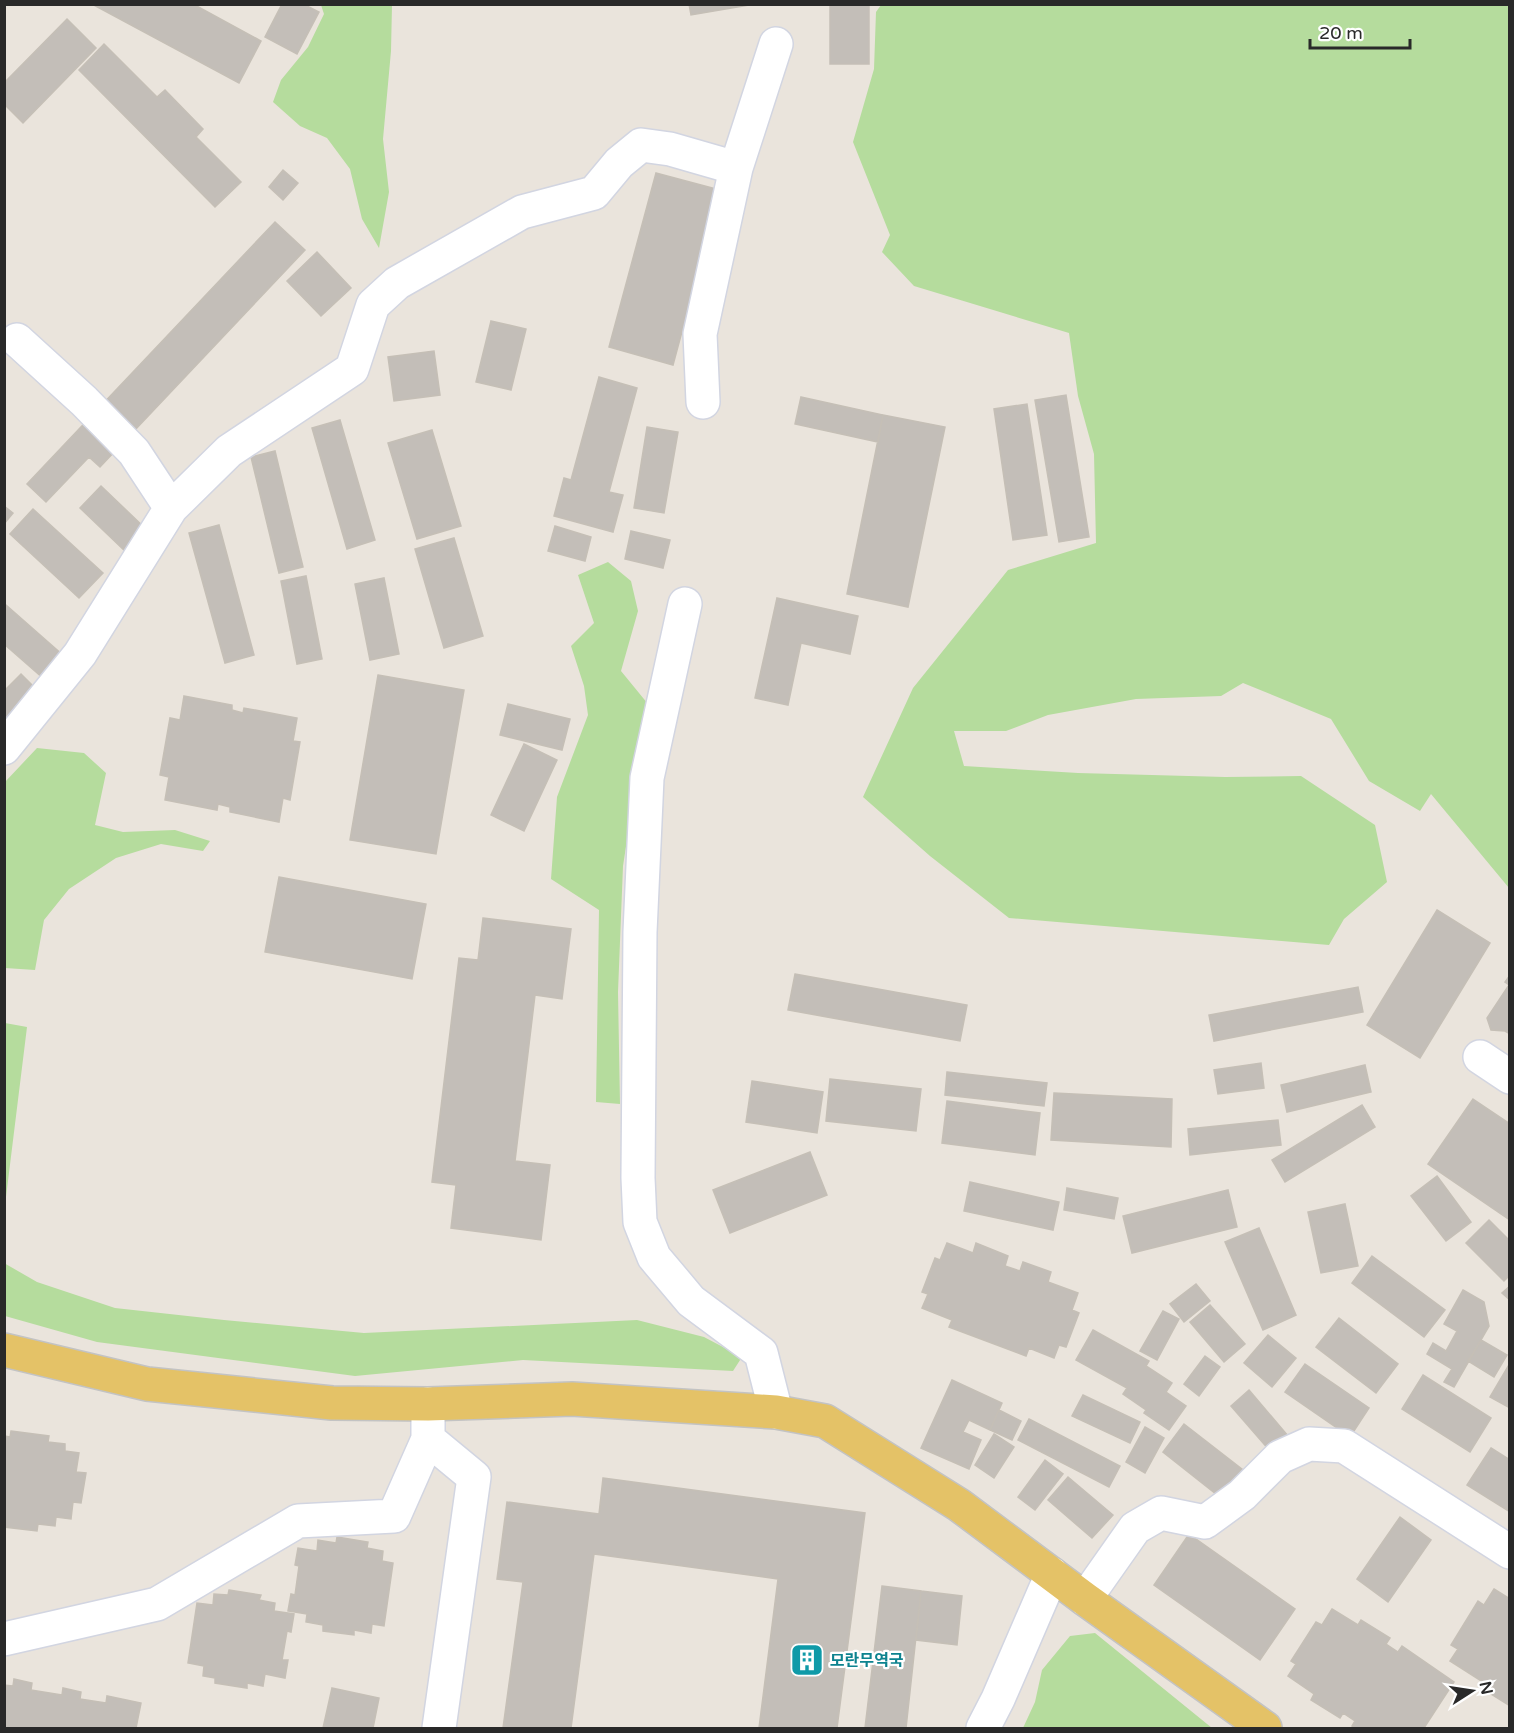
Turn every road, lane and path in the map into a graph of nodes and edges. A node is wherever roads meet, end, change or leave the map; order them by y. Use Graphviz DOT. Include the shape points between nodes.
graph roads {
  1 [pos="776,44"];
  2 [pos="736,168"];
  3 [pos="17,340"];
  4 [pos="703,402"];
  5 [pos="171,508"];
  6 [pos="685,604"];
  7 [pos="4,748"];
  8 [pos="1480,1056"];
  9 [pos="1509,1077"];
  10 [pos="4,1350"];
  11 [pos="428,1404"];
  12 [pos="776,1412"];
  13 [pos="428,1439"];
  14 [pos="1509,1552"];
  15 [pos="1052,1574"];
  16 [pos="1085,1599"];
  17 [pos="4,1639"];
  18 [pos="439,1728"];
  19 [pos="982,1728"];
  20 [pos="1265,1728"];
  1 -- 2 [label="street"];
  2 -- 4 [label="street" via="700,334"];
  2 -- 5 [label="street" via="641,145 619,163 594,193 522,212 398,283 373,304 352,369 229,451"];
  3 -- 5 [label="street" via="134,452"];
  5 -- 7 [label="street" via="80,654"];
  6 -- 12 [label="street" via="647,778 640,932 640,1222 654,1257 691,1301 761,1353"];
  8 -- 9 [label="street"];
  10 -- 11 [label="main road" via="147,1384 332,1403"];
  11 -- 12 [label="main road" via="572,1399"];
  11 -- 13 [label="street"];
  12 -- 15 [label="main road" via="825,1421 959,1505"];
  13 -- 17 [label="street" via="394,1516 298,1521 157,1604"];
  13 -- 18 [label="street" via="474,1477"];
  14 -- 16 [label="street" via="1344,1446 1310,1444 1280,1457 1242,1495 1205,1522 1161,1514 1134,1528"];
  15 -- 16 [label="main road"];
  15 -- 19 [label="street"];
  16 -- 20 [label="main road"];
}
